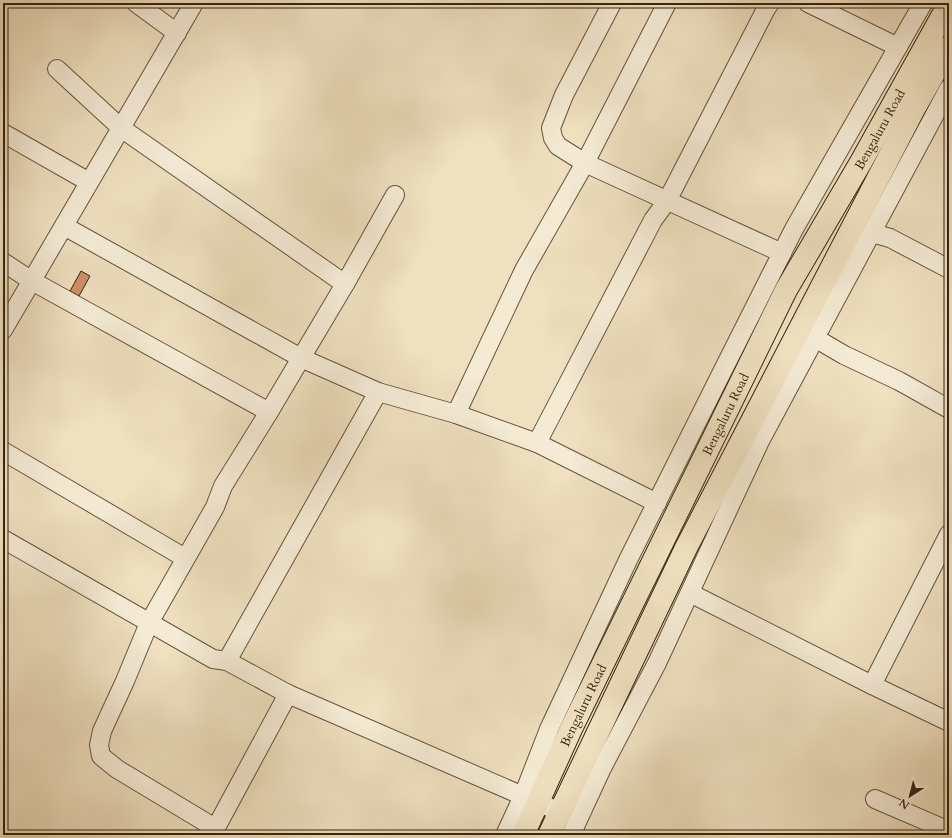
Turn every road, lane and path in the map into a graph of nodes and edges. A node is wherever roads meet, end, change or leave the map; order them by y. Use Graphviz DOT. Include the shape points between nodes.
graph roads {
  1 [pos="136,3"];
  2 [pos="194,3"];
  3 [pos="612,3"];
  4 [pos="667,3"];
  5 [pos="770,3"];
  6 [pos="808,3"];
  7 [pos="923,3"];
  8 [pos="949,4"];
  9 [pos="177,33"];
  10 [pos="898,47"];
  11 [pos="949,47"];
  12 [pos="57,69"];
  13 [pos="949,88"];
  14 [pos="121,128"];
  15 [pos="3,133"];
  16 [pos="585,164"];
  17 [pos="89,182"];
  18 [pos="395,195"];
  19 [pos="667,201"];
  20 [pos="64,226"];
  21 [pos="872,233"];
  22 [pos="782,253"];
  23 [pos="3,262"];
  24 [pos="949,269"];
  25 [pos="32,281"];
  26 [pos="345,284"];
  27 [pos="3,330"];
  28 [pos="815,338"];
  29 [pos="301,358"];
  30 [pos="378,392"];
  31 [pos="949,409"];
  32 [pos="269,412"];
  33 [pos="456,414"];
  34 [pos="537,444"];
  35 [pos="3,451"];
  36 [pos="657,503"];
  37 [pos="949,534"];
  38 [pos="3,539"];
  39 [pos="185,558"];
  40 [pos="690,593"];
  41 [pos="149,623"];
  42 [pos="227,661"];
  43 [pos="872,685"];
  44 [pos="288,694"];
  45 [pos="949,722"];
  46 [pos="531,799"];
  47 [pos="875,799"];
  48 [pos="560,812"];
  49 [pos="949,831"];
  50 [pos="213,832"];
  51 [pos="505,835"];
  52 [pos="523,835"];
  53 [pos="549,835"];
  54 [pos="571,835"];
  1 -- 9 [label="street"];
  2 -- 9 [label="street"];
  3 -- 16 [label="street" via="564,95 551,128 558,146"];
  4 -- 16 [label="street"];
  5 -- 19 [label="street"];
  6 -- 10 [label="street"];
  7 -- 10 [label="street"];
  8 -- 46 [label="main road, Bengaluru Road" via="786,290 571,729"];
  9 -- 14 [label="street"];
  10 -- 22 [label="street"];
  11 -- 48 [label="main road" via="915,107 686,548"];
  12 -- 14 [label="street"];
  13 -- 21 [label="street"];
  14 -- 17 [label="street"];
  14 -- 26 [label="street"];
  15 -- 17 [label="street"];
  16 -- 19 [label="street"];
  16 -- 33 [label="street" via="524,270"];
  17 -- 20 [label="street"];
  18 -- 26 [label="street"];
  19 -- 22 [label="street"];
  19 -- 34 [label="street" via="653,220"];
  20 -- 25 [label="street"];
  20 -- 29 [label="street"];
  21 -- 24 [label="street" via="890,238"];
  21 -- 28 [label="street"];
  22 -- 36 [label="street"];
  23 -- 25 [label="street"];
  25 -- 27 [label="street"];
  25 -- 32 [label="street"];
  26 -- 29 [label="street"];
  28 -- 31 [label="street"];
  28 -- 40 [label="street" via="760,441"];
  29 -- 30 [label="street"];
  29 -- 32 [label="street"];
  30 -- 33 [label="street"];
  30 -- 42 [label="street"];
  32 -- 39 [label="street" via="223,486 215,507"];
  33 -- 34 [label="street"];
  34 -- 36 [label="street"];
  35 -- 39 [label="street"];
  36 -- 46 [label="street" via="549,729"];
  37 -- 43 [label="street"];
  38 -- 41 [label="street"];
  39 -- 41 [label="street"];
  40 -- 43 [label="street"];
  40 -- 54 [label="street"];
  41 -- 42 [label="street" via="213,659"];
  41 -- 50 [label="street" via="102,731 99,745 101,756"];
  42 -- 44 [label="street"];
  43 -- 45 [label="street"];
  44 -- 46 [label="street"];
  44 -- 50 [label="street"];
  46 -- 48 [label="street"];
  46 -- 51 [label="street"];
  46 -- 52 [label="main road, Bengaluru Road"];
  47 -- 49 [label="street"];
  48 -- 53 [label="main road"];
}
